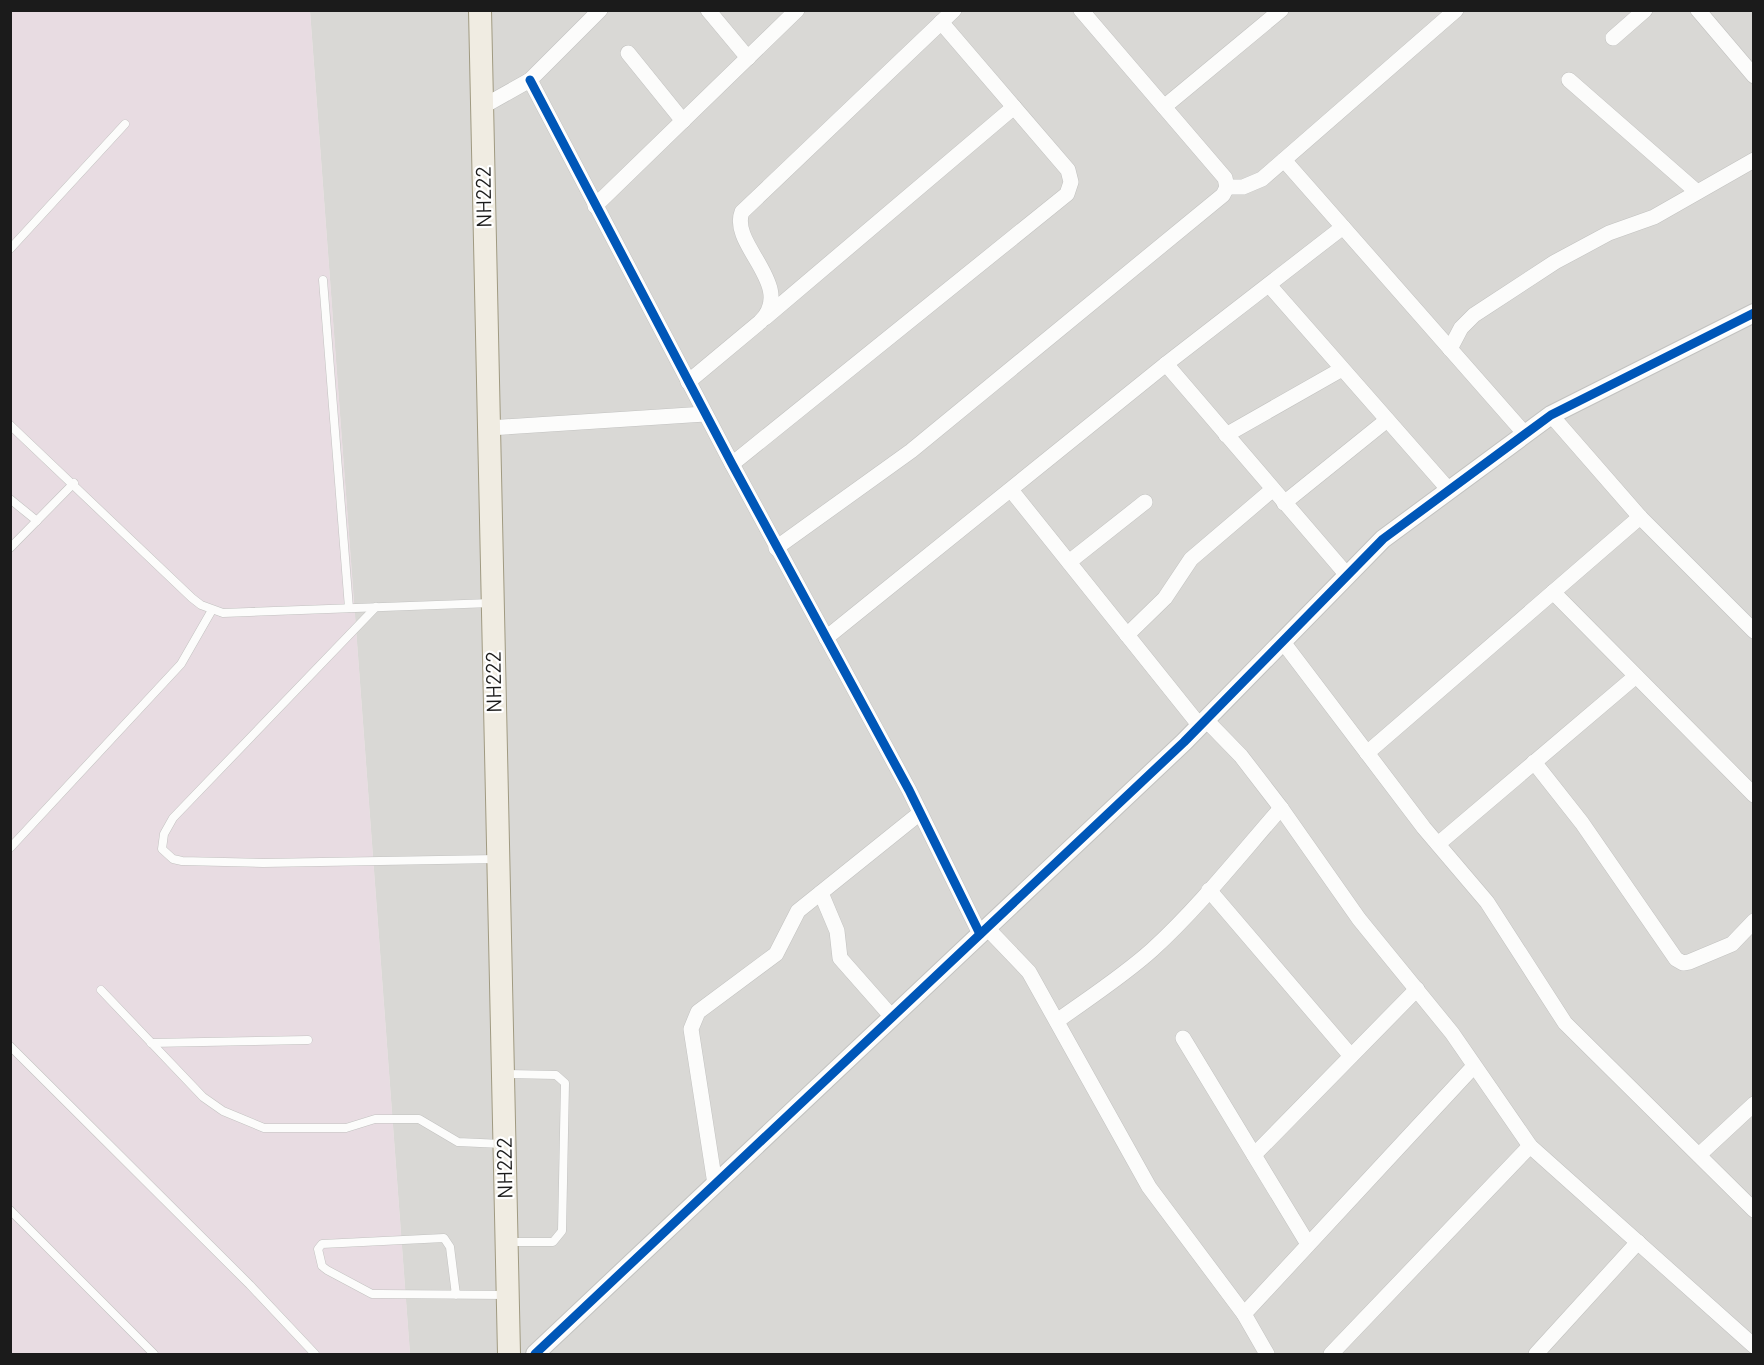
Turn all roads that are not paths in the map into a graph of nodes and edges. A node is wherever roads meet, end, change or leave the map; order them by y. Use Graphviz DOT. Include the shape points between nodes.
graph roads {
  1 [pos="480,10"];
  2 [pos="600,10"];
  3 [pos="708,10"];
  4 [pos="797,10"];
  5 [pos="954,10"];
  6 [pos="1081,10"];
  7 [pos="1281,10"];
  8 [pos="1456,10"];
  9 [pos="1645,10"];
  10 [pos="1698,10"];
  11 [pos="941,22"];
  12 [pos="1613,38"];
  13 [pos="628,52"];
  14 [pos="748,58"];
  15 [pos="1753,74"];
  16 [pos="530,80"];
  17 [pos="1569,80"];
  18 [pos="482,107"];
  19 [pos="1014,107"];
  20 [pos="1164,107"];
  21 [pos="683,121"];
  22 [pos="125,124"];
  23 [pos="1284,160"];
  24 [pos="1754,160"];
  25 [pos="1227,187"];
  26 [pos="1697,192"];
  27 [pos="595,206"];
  28 [pos="1343,227"];
  29 [pos="10,249"];
  30 [pos="323,280"];
  31 [pos="1269,285"];
  32 [pos="1754,313"];
  33 [pos="765,318"];
  34 [pos="1450,349"];
  35 [pos="1166,364"];
  36 [pos="1342,369"];
  37 [pos="688,382"];
  38 [pos="705,414"];
  39 [pos="1551,415"];
  40 [pos="1387,420"];
  41 [pos="10,425"];
  42 [pos="489,428"];
  43 [pos="1525,434"];
  44 [pos="1226,435"];
  45 [pos="732,464"];
  46 [pos="74,483"];
  47 [pos="1011,490"];
  48 [pos="1272,490"];
  49 [pos="1449,490"];
  50 [pos="10,499"];
  51 [pos="1145,502"];
  52 [pos="1284,503"];
  53 [pos="1640,517"];
  54 [pos="37,521"];
  55 [pos="10,548"];
  56 [pos="776,548"];
  57 [pos="1069,562"];
  58 [pos="1347,575"];
  59 [pos="1553,592"];
  60 [pos="493,603"];
  61 [pos="376,607"];
  62 [pos="349,608"];
  63 [pos="212,610"];
  64 [pos="1754,631"];
  65 [pos="1127,635"];
  66 [pos="826,638"];
  67 [pos="1283,642"];
  68 [pos="1636,676"];
  69 [pos="1203,723"];
  70 [pos="1367,753"];
  71 [pos="1534,762"];
  72 [pos="1754,795"];
  73 [pos="1281,808"];
  74 [pos="920,813"];
  75 [pos="1438,844"];
  76 [pos="10,848"];
  77 [pos="498,859"];
  78 [pos="1209,890"];
  79 [pos="821,894"];
  80 [pos="1754,921"];
  81 [pos="984,931"];
  82 [pos="1417,989"];
  83 [pos="101,990"];
  84 [pos="892,1017"];
  85 [pos="1057,1021"];
  86 [pos="1183,1038"];
  87 [pos="308,1040"];
  88 [pos="151,1043"];
  89 [pos="10,1046"];
  90 [pos="1351,1056"];
  91 [pos="1474,1066"];
  92 [pos="503,1073"];
  93 [pos="1754,1104"];
  94 [pos="504,1144"];
  95 [pos="1530,1146"];
  96 [pos="1254,1155"];
  97 [pos="1699,1155"];
  98 [pos="716,1184"];
  99 [pos="10,1210"];
  100 [pos="1754,1210"];
  101 [pos="507,1242"];
  102 [pos="1638,1242"];
  103 [pos="1308,1244"];
  104 [pos="456,1295"];
  105 [pos="508,1295"];
  106 [pos="1244,1314"];
  107 [pos="1754,1346"];
  108 [pos="154,1354"];
  109 [pos="315,1354"];
  110 [pos="509,1354"];
  111 [pos="535,1354"];
  112 [pos="1267,1354"];
  113 [pos="1330,1354"];
  114 [pos="1536,1354"];
  1 -- 18 [label="main road, NH222"];
  2 -- 16 [label="street"];
  3 -- 14 [label="street"];
  4 -- 14 [label="street"];
  5 -- 11 [label="street"];
  6 -- 20 [label="street"];
  7 -- 20 [label="street"];
  8 -- 23 [label="street"];
  9 -- 12 [label="street"];
  10 -- 15 [label="street"];
  11 -- 19 [label="street"];
  11 -- 33 [label="street" via="742,212 742,230 768,282 770,302"];
  13 -- 21 [label="street"];
  14 -- 21 [label="street"];
  16 -- 18 [label="street"];
  16 -- 27 [label="street"];
  17 -- 26 [label="street"];
  18 -- 42 [label="main road, NH222"];
  19 -- 33 [label="street"];
  19 -- 45 [label="street" via="1068,170 1071,182 1067,194"];
  20 -- 25 [label="street" via="1225,178"];
  21 -- 27 [label="street"];
  22 -- 29 [label="lane"];
  23 -- 25 [label="street" via="1252,184"];
  23 -- 28 [label="street"];
  24 -- 26 [label="street"];
  25 -- 56 [label="street" via="1223,195 911,451"];
  26 -- 34 [label="street" via="1654,217 1609,233 1555,262 1473,315"];
  27 -- 37 [label="street"];
  28 -- 31 [label="street"];
  28 -- 34 [label="street"];
  30 -- 62 [label="lane"];
  31 -- 35 [label="street"];
  31 -- 36 [label="street"];
  32 -- 39 [label="street"];
  33 -- 37 [label="street"];
  34 -- 43 [label="street"];
  35 -- 44 [label="street"];
  35 -- 47 [label="street"];
  36 -- 40 [label="street"];
  36 -- 44 [label="street"];
  37 -- 38 [label="street"];
  38 -- 42 [label="street"];
  38 -- 45 [label="street"];
  39 -- 43 [label="street"];
  39 -- 53 [label="street"];
  40 -- 49 [label="street"];
  40 -- 52 [label="street"];
  41 -- 46 [label="lane"];
  42 -- 60 [label="main road, NH222"];
  43 -- 49 [label="street"];
  44 -- 48 [label="street"];
  45 -- 56 [label="street"];
  46 -- 54 [label="lane"];
  46 -- 63 [label="lane" via="192,598"];
  47 -- 57 [label="street"];
  47 -- 66 [label="street"];
  48 -- 52 [label="street"];
  48 -- 65 [label="street" via="1191,559 1165,598"];
  49 -- 58 [label="street" via="1383,539"];
  50 -- 54 [label="lane"];
  51 -- 57 [label="street"];
  52 -- 58 [label="street"];
  53 -- 59 [label="street"];
  53 -- 64 [label="street"];
  54 -- 55 [label="lane"];
  56 -- 66 [label="street"];
  57 -- 65 [label="street"];
  58 -- 67 [label="street"];
  59 -- 68 [label="street"];
  59 -- 70 [label="street"];
  60 -- 61 [label="lane"];
  60 -- 77 [label="main road, NH222"];
  61 -- 62 [label="lane"];
  61 -- 77 [label="lane" via="174,818 164,834 162,849 182,861"];
  62 -- 63 [label="lane"];
  63 -- 76 [label="lane" via="181,664"];
  65 -- 69 [label="street"];
  66 -- 74 [label="street"];
  67 -- 69 [label="street"];
  67 -- 70 [label="street"];
  68 -- 71 [label="street"];
  68 -- 72 [label="street"];
  69 -- 73 [label="street" via="1241,756"];
  69 -- 81 [label="street"];
  70 -- 75 [label="street"];
  71 -- 75 [label="street"];
  71 -- 80 [label="street" via="1582,823 1676,959 1689,962 1732,944"];
  73 -- 78 [label="street"];
  73 -- 82 [label="street" via="1359,919"];
  74 -- 79 [label="street"];
  74 -- 81 [label="street"];
  75 -- 97 [label="street" via="1487,902 1565,1023"];
  77 -- 92 [label="main road, NH222"];
  78 -- 85 [label="street" via="1132,967"];
  78 -- 90 [label="street"];
  79 -- 84 [label="street" via="837,931 840,958"];
  79 -- 98 [label="street" via="793,918 776,954 699,1012 693,1021 691,1029"];
  81 -- 84 [label="street"];
  81 -- 85 [label="street" via="1029,972"];
  82 -- 90 [label="street"];
  82 -- 91 [label="street"];
  83 -- 88 [label="lane"];
  84 -- 98 [label="street"];
  85 -- 106 [label="street" via="1149,1187"];
  86 -- 96 [label="street"];
  87 -- 88 [label="lane"];
  88 -- 94 [label="lane" via="203,1097 252,1125 276,1129 346,1128 375,1119 419,1119 458,1142"];
  89 -- 109 [label="lane" via="242,1276"];
  90 -- 96 [label="street"];
  91 -- 95 [label="street"];
  91 -- 103 [label="street"];
  92 -- 94 [label="main road, NH222"];
  92 -- 101 [label="lane" via="556,1075 565,1083 562,1231 553,1242"];
  93 -- 97 [label="street"];
  94 -- 101 [label="main road, NH222"];
  95 -- 102 [label="street"];
  95 -- 113 [label="street"];
  96 -- 103 [label="street"];
  97 -- 100 [label="street"];
  98 -- 111 [label="street"];
  99 -- 108 [label="lane"];
  101 -- 105 [label="main road, NH222"];
  102 -- 107 [label="street"];
  102 -- 114 [label="street"];
  103 -- 106 [label="street"];
  104 -- 104 [label="lane" via="450,1247 444,1238 322,1244 318,1249 322,1266 372,1294"];
  104 -- 105 [label="lane"];
  105 -- 110 [label="main road, NH222"];
  106 -- 112 [label="street"];
}
